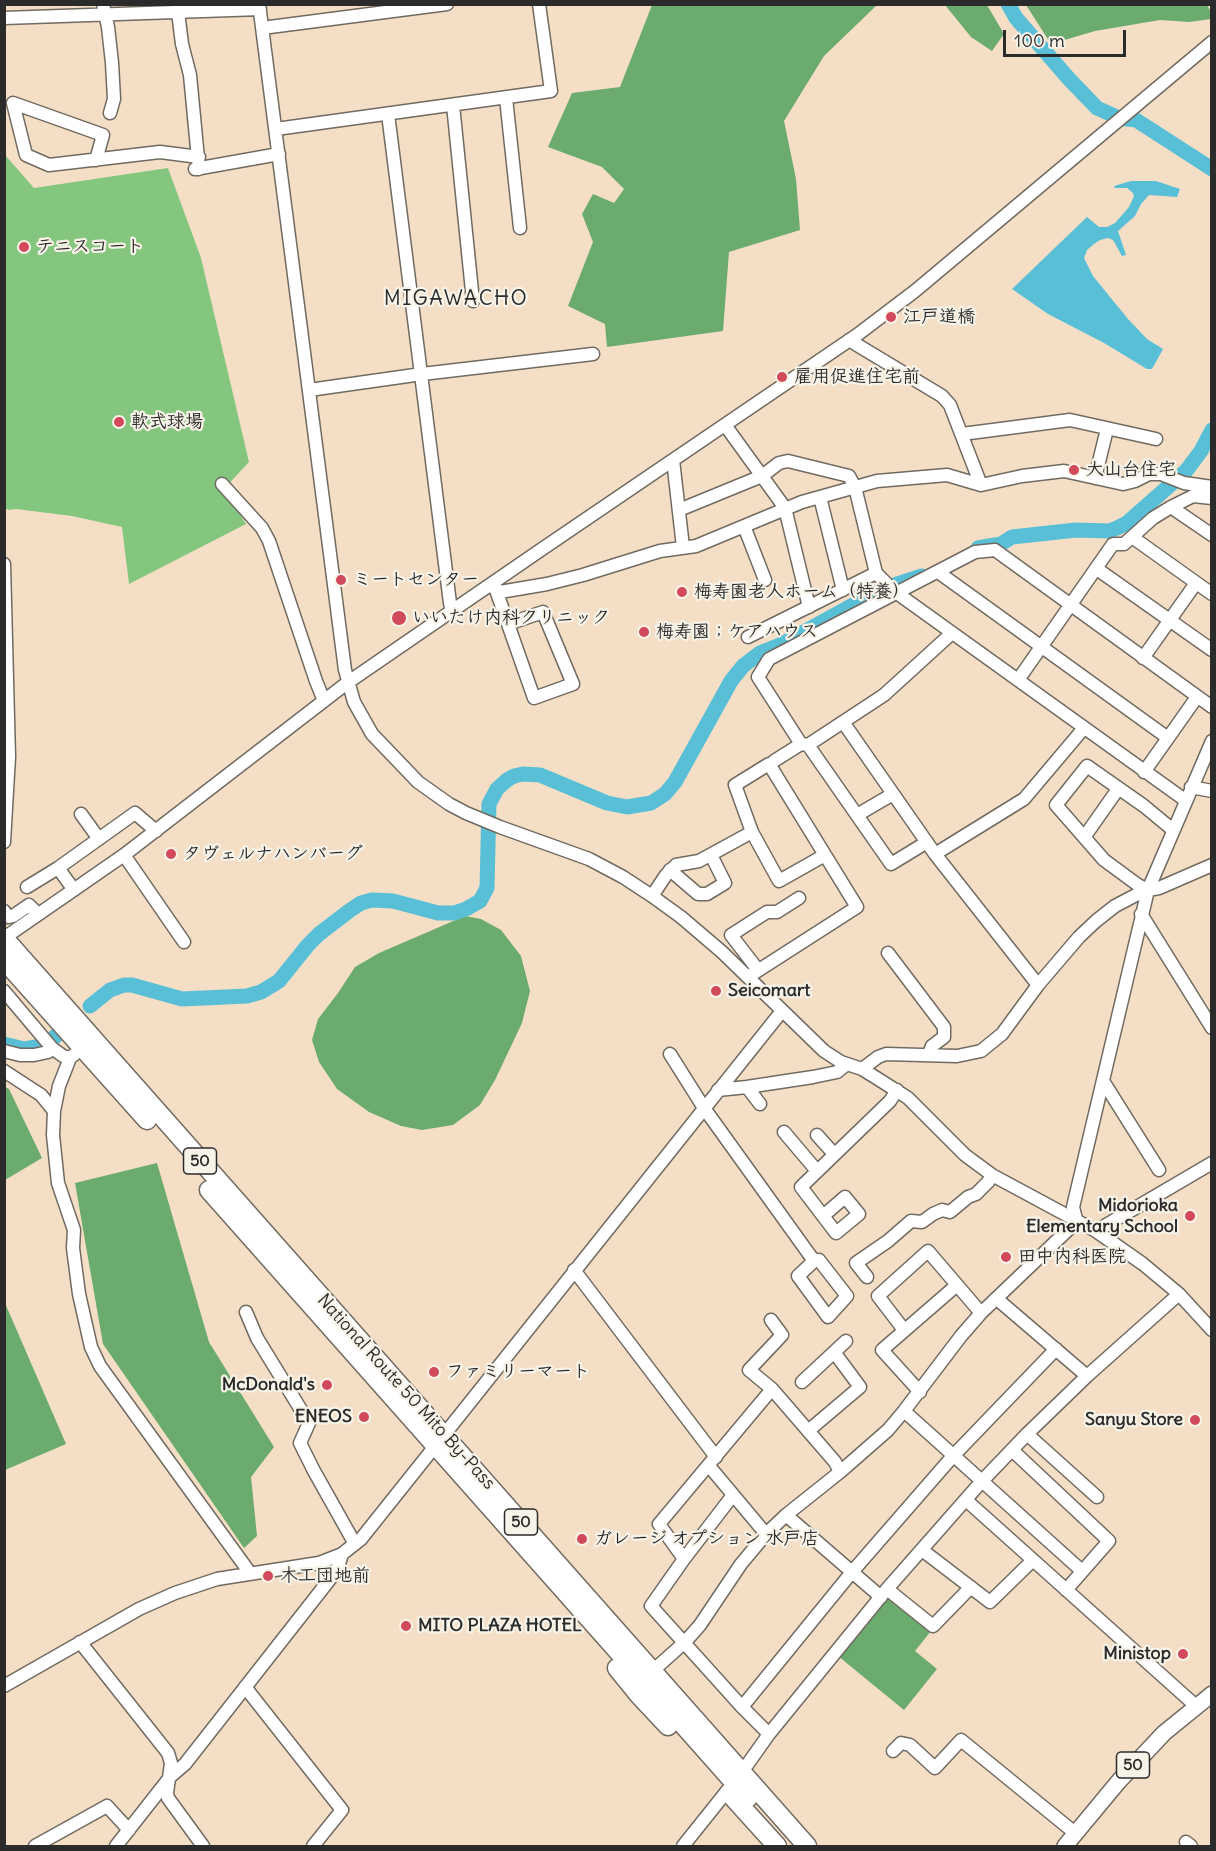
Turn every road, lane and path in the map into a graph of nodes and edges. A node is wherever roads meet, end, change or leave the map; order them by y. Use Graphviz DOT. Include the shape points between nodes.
graph roads {
  1 [pos="447,4"];
  2 [pos="539,4"];
  3 [pos="260,7"];
  4 [pos="104,9"];
  5 [pos="178,12"];
  6 [pos="4,18"];
  7 [pos="262,28"];
  8 [pos="1212,42"];
  9 [pos="506,98"];
  10 [pos="453,105"];
  11 [pos="110,113"];
  12 [pos="388,114"];
  13 [pos="276,129"];
  14 [pos="279,154"];
  15 [pos="96,160"];
  16 [pos="198,165"];
  17 [pos="520,228"];
  18 [pos="472,301"];
  19 [pos="849,340"];
  20 [pos="593,354"];
  21 [pos="422,374"];
  22 [pos="309,390"];
  23 [pos="725,425"];
  24 [pos="1107,429"];
  25 [pos="962,434"];
  26 [pos="1156,439"];
  27 [pos="673,460"];
  28 [pos="762,476"];
  29 [pos="1095,478"];
  30 [pos="222,484"];
  31 [pos="981,485"];
  32 [pos="855,487"];
  33 [pos="1212,487"];
  34 [pos="820,497"];
  35 [pos="1212,498"];
  36 [pos="1170,507"];
  37 [pos="786,508"];
  38 [pos="679,510"];
  39 [pos="744,526"];
  40 [pos="1212,535"];
  41 [pos="1132,537"];
  42 [pos="683,547"];
  43 [pos="4,564"];
  44 [pos="1097,569"];
  45 [pos="938,572"];
  46 [pos="879,576"];
  47 [pos="765,580"];
  48 [pos="1196,583"];
  49 [pos="493,588"];
  50 [pos="843,590"];
  51 [pos="896,592"];
  52 [pos="1212,594"];
  53 [pos="1070,606"];
  54 [pos="809,607"];
  55 [pos="452,611"];
  56 [pos="1169,620"];
  57 [pos="508,624"];
  58 [pos="952,633"];
  59 [pos="748,637"];
  60 [pos="1041,646"];
  61 [pos="1212,650"];
  62 [pos="1143,658"];
  63 [pos="1018,680"];
  64 [pos="347,683"];
  65 [pos="1197,698"];
  66 [pos="324,701"];
  67 [pos="1212,707"];
  68 [pos="843,722"];
  69 [pos="1084,728"];
  70 [pos="1168,738"];
  71 [pos="1212,741"];
  72 [pos="804,744"];
  73 [pos="774,761"];
  74 [pos="1144,772"];
  75 [pos="1191,787"];
  76 [pos="1119,789"];
  77 [pos="1212,791"];
  78 [pos="893,794"];
  79 [pos="1185,800"];
  80 [pos="81,814"];
  81 [pos="857,815"];
  82 [pos="1173,830"];
  83 [pos="156,831"];
  84 [pos="753,832"];
  85 [pos="1085,836"];
  86 [pos="99,839"];
  87 [pos="4,842"];
  88 [pos="927,842"];
  89 [pos="935,854"];
  90 [pos="124,855"];
  91 [pos="711,855"];
  92 [pos="825,855"];
  93 [pos="1212,865"];
  94 [pos="58,868"];
  95 [pos="670,870"];
  96 [pos="27,887"];
  97 [pos="74,890"];
  98 [pos="1148,890"];
  99 [pos="652,896"];
  100 [pos="800,898"];
  101 [pos="4,911"];
  102 [pos="38,914"];
  103 [pos="1141,914"];
  104 [pos="4,938"];
  105 [pos="184,942"];
  106 [pos="888,953"];
  107 [pos="4,960"];
  108 [pos="753,974"];
  109 [pos="1038,985"];
  110 [pos="4,991"];
  111 [pos="782,1011"];
  112 [pos="1212,1028"];
  113 [pos="52,1048"];
  114 [pos="4,1051"];
  115 [pos="76,1053"];
  116 [pos="670,1054"];
  117 [pos="928,1054"];
  118 [pos="847,1064"];
  119 [pos="862,1069"];
  120 [pos="4,1071"];
  121 [pos="1103,1081"];
  122 [pos="747,1087"];
  123 [pos="718,1090"];
  124 [pos="897,1090"];
  125 [pos="760,1104"];
  126 [pos="704,1108"];
  127 [pos="54,1111"];
  128 [pos="784,1132"];
  129 [pos="817,1135"];
  130 [pos="834,1154"];
  131 [pos="1212,1163"];
  132 [pos="1159,1170"];
  133 [pos="817,1171"];
  134 [pos="992,1175"];
  135 [pos="823,1216"];
  136 [pos="1076,1219"];
  137 [pos="1096,1231"];
  138 [pos="814,1261"];
  139 [pos="574,1270"];
  140 [pos="867,1277"];
  141 [pos="957,1285"];
  142 [pos="1179,1294"];
  143 [pos="997,1299"];
  144 [pos="246,1312"];
  145 [pos="981,1313"];
  146 [pos="771,1320"];
  147 [pos="904,1330"];
  148 [pos="1212,1330"];
  149 [pos="846,1341"];
  150 [pos="1056,1349"];
  151 [pos="834,1352"];
  152 [pos="1086,1376"];
  153 [pos="801,1382"];
  154 [pos="772,1389"];
  155 [pos="920,1392"];
  156 [pos="904,1411"];
  157 [pos="808,1431"];
  158 [pos="1027,1434"];
  159 [pos="440,1441"];
  160 [pos="1012,1450"];
  161 [pos="953,1456"];
  162 [pos="712,1462"];
  163 [pos="840,1472"];
  164 [pos="982,1481"];
  165 [pos="733,1495"];
  166 [pos="1097,1497"];
  167 [pos="966,1500"];
  168 [pos="786,1515"];
  169 [pos="766,1534"];
  170 [pos="355,1544"];
  171 [pos="922,1550"];
  172 [pos="342,1554"];
  173 [pos="684,1559"];
  174 [pos="1032,1561"];
  175 [pos="1082,1571"];
  176 [pos="852,1572"];
  177 [pos="250,1573"];
  178 [pos="971,1587"];
  179 [pos="1066,1590"];
  180 [pos="884,1593"];
  181 [pos="80,1642"];
  182 [pos="685,1642"];
  183 [pos="645,1682"];
  184 [pos="4,1686"];
  185 [pos="245,1687"];
  186 [pos="1212,1694"];
  187 [pos="1196,1706"];
  188 [pos="742,1707"];
  189 [pos="769,1734"];
  190 [pos="893,1751"];
  191 [pos="747,1765"];
  192 [pos="171,1776"];
  193 [pos="727,1791"];
  194 [pos="129,1830"];
  195 [pos="1075,1833"];
  196 [pos="35,1846"];
  197 [pos="116,1846"];
  198 [pos="203,1846"];
  199 [pos="313,1846"];
  200 [pos="683,1846"];
  201 [pos="777,1846"];
  202 [pos="791,1846"];
  203 [pos="807,1846"];
  204 [pos="820,1846"];
  205 [pos="1065,1846"];
  1 -- 7 [label="street"];
  2 -- 9 [label="street" via="551,91"];
  3 -- 5 [label="street"];
  3 -- 7 [label="street"];
  4 -- 5 [label="street"];
  4 -- 6 [label="street"];
  4 -- 11 [label="street" via="112,63 114,99"];
  5 -- 16 [label="street" via="190,75"];
  7 -- 13 [label="street"];
  8 -- 19 [label="street" via="915,291"];
  9 -- 10 [label="street"];
  9 -- 17 [label="street"];
  10 -- 12 [label="street"];
  10 -- 18 [label="street"];
  12 -- 13 [label="street"];
  12 -- 21 [label="street"];
  13 -- 14 [label="street"];
  14 -- 16 [label="street"];
  14 -- 22 [label="street"];
  15 -- 15 [label="street" via="49,165 26,155 13,103 103,135"];
  15 -- 16 [label="street" via="160,152"];
  19 -- 23 [label="street"];
  19 -- 25 [label="street" via="942,396"];
  20 -- 21 [label="street"];
  21 -- 22 [label="street"];
  21 -- 55 [label="street"];
  22 -- 64 [label="street"];
  23 -- 27 [label="street"];
  23 -- 28 [label="street"];
  24 -- 25 [label="street" via="1070,420"];
  24 -- 26 [label="street"];
  24 -- 29 [label="street"];
  25 -- 31 [label="street"];
  27 -- 38 [label="street"];
  27 -- 49 [label="street"];
  28 -- 32 [label="street" via="788,461 849,476"];
  28 -- 37 [label="street"];
  28 -- 38 [label="street"];
  29 -- 31 [label="street" via="1064,471"];
  29 -- 33 [label="street" via="1123,484 1149,474 1161,474 1184,483"];
  30 -- 66 [label="street" via="262,528 269,542"];
  31 -- 32 [label="street" via="946,475 877,481"];
  32 -- 34 [label="street"];
  32 -- 46 [label="street"];
  34 -- 37 [label="street"];
  34 -- 50 [label="street"];
  35 -- 36 [label="street" via="1193,496"];
  36 -- 40 [label="street"];
  36 -- 41 [label="street"];
  37 -- 39 [label="street"];
  37 -- 54 [label="street"];
  38 -- 42 [label="street"];
  39 -- 42 [label="street" via="696,546"];
  39 -- 47 [label="street"];
  41 -- 44 [label="street" via="1124,544 1113,544"];
  41 -- 48 [label="street"];
  42 -- 49 [label="street" via="547,584 500,592"];
  43 -- 87 [label="street" via="9,757"];
  44 -- 53 [label="street"];
  44 -- 56 [label="street"];
  45 -- 51 [label="street"];
  45 -- 53 [label="street" via="975,552 995,550"];
  45 -- 60 [label="street"];
  46 -- 50 [label="street"];
  46 -- 51 [label="street"];
  48 -- 52 [label="street"];
  48 -- 56 [label="street"];
  49 -- 55 [label="street"];
  49 -- 57 [label="street"];
  50 -- 54 [label="street"];
  51 -- 58 [label="street"];
  51 -- 72 [label="street" via="769,659 758,677"];
  53 -- 60 [label="street"];
  53 -- 62 [label="street"];
  54 -- 59 [label="street"];
  55 -- 64 [label="street"];
  56 -- 61 [label="street"];
  56 -- 62 [label="street"];
  57 -- 57 [label="street" via="534,698 573,684 543,612"];
  58 -- 63 [label="street"];
  58 -- 68 [label="street" via="884,695"];
  60 -- 63 [label="street"];
  60 -- 70 [label="street"];
  62 -- 65 [label="street"];
  63 -- 69 [label="street"];
  64 -- 66 [label="street"];
  64 -- 99 [label="street" via="372,734 430,791 466,813 589,859"];
  65 -- 67 [label="street"];
  65 -- 70 [label="street"];
  66 -- 83 [label="street"];
  68 -- 72 [label="street"];
  68 -- 78 [label="street"];
  69 -- 74 [label="street"];
  69 -- 89 [label="street" via="1024,799"];
  70 -- 74 [label="street"];
  71 -- 75 [label="street"];
  72 -- 73 [label="street"];
  72 -- 81 [label="street"];
  74 -- 79 [label="street"];
  75 -- 77 [label="street"];
  75 -- 79 [label="street"];
  76 -- 82 [label="street"];
  76 -- 85 [label="street"];
  76 -- 85 [label="street" via="1087,766 1056,805"];
  78 -- 81 [label="street"];
  78 -- 88 [label="street"];
  79 -- 82 [label="street"];
  80 -- 86 [label="street"];
  81 -- 88 [label="street" via="891,864"];
  82 -- 98 [label="street"];
  83 -- 86 [label="street" via="135,813"];
  83 -- 90 [label="street"];
  84 -- 91 [label="street"];
  84 -- 92 [label="street" via="778,881"];
  84 -- 92 [label="street" via="735,785 769,764"];
  85 -- 98 [label="street" via="1104,860"];
  86 -- 94 [label="street"];
  88 -- 89 [label="street"];
  89 -- 109 [label="street"];
  90 -- 97 [label="street"];
  90 -- 105 [label="street"];
  91 -- 95 [label="street"];
  91 -- 95 [label="street" via="725,883 707,894 699,894"];
  92 -- 108 [label="street" via="857,907"];
  93 -- 98 [label="street"];
  94 -- 96 [label="street"];
  94 -- 97 [label="street"];
  95 -- 99 [label="street"];
  97 -- 102 [label="street"];
  98 -- 103 [label="street"];
  98 -- 109 [label="street" via="1115,906 1096,921"];
  99 -- 108 [label="street"];
  100 -- 108 [label="street" via="777,912 767,912 731,935"];
  101 -- 102 [label="street" via="8,917 13,916 29,905"];
  102 -- 104 [label="street"];
  103 -- 112 [label="street"];
  103 -- 121 [label="street"];
  104 -- 159 [label="highway, National Route 50 Mito By-Pass / 50"];
  106 -- 117 [label="street" via="944,1027 944,1037"];
  107 -- 115 [label="highway, National Route 50 Mito By-Pass / 50"];
  108 -- 111 [label="street"];
  109 -- 117 [label="street" via="1002,1035 981,1051 957,1056"];
  110 -- 113 [label="street"];
  111 -- 118 [label="street" via="824,1051"];
  111 -- 123 [label="street"];
  113 -- 114 [label="street" via="34,1055"];
  113 -- 115 [label="street" via="63,1056"];
  115 -- 127 [label="street" via="59,1086"];
  115 -- 159 [label="highway, National Route 50 Mito By-Pass / 50"];
  116 -- 126 [label="street"];
  117 -- 119 [label="street" via="886,1054"];
  118 -- 119 [label="street"];
  118 -- 122 [label="street" via="837,1072"];
  119 -- 124 [label="street"];
  120 -- 127 [label="street" via="40,1095"];
  121 -- 132 [label="street"];
  121 -- 136 [label="street" via="1073,1208"];
  122 -- 123 [label="street"];
  122 -- 125 [label="street"];
  123 -- 126 [label="street"];
  124 -- 130 [label="street"];
  124 -- 134 [label="street" via="965,1155"];
  126 -- 138 [label="street"];
  126 -- 139 [label="street"];
  127 -- 177 [label="street" via="58,1183 74,1230 79,1293 91,1347 100,1366"];
  128 -- 133 [label="street"];
  129 -- 130 [label="street"];
  130 -- 133 [label="street"];
  131 -- 137 [label="street"];
  133 -- 135 [label="street" via="801,1187"];
  134 -- 136 [label="street"];
  134 -- 140 [label="street" via="976,1194 950,1212 942,1210 922,1222 911,1221 856,1263"];
  136 -- 137 [label="street"];
  136 -- 143 [label="street"];
  137 -- 142 [label="street"];
  138 -- 138 [label="street" via="798,1276 828,1317 847,1296 819,1260"];
  139 -- 159 [label="street"];
  139 -- 162 [label="street"];
  141 -- 145 [label="street"];
  141 -- 147 [label="street"];
  141 -- 147 [label="street" via="928,1251 878,1296"];
  142 -- 148 [label="street"];
  142 -- 152 [label="street"];
  143 -- 145 [label="street"];
  143 -- 150 [label="street"];
  144 -- 170 [label="street" via="257,1338 309,1423 300,1443"];
  145 -- 155 [label="street"];
  146 -- 154 [label="street" via="782,1335 749,1370"];
  147 -- 155 [label="street" via="882,1350"];
  149 -- 151 [label="street"];
  150 -- 152 [label="street"];
  150 -- 161 [label="street"];
  151 -- 153 [label="street"];
  151 -- 157 [label="street" via="860,1387"];
  152 -- 158 [label="street"];
  154 -- 157 [label="street"];
  154 -- 162 [label="street"];
  155 -- 156 [label="street"];
  156 -- 161 [label="street"];
  156 -- 163 [label="street"];
  157 -- 163 [label="street"];
  158 -- 160 [label="street"];
  158 -- 166 [label="street"];
  159 -- 170 [label="street" via="369,1532"];
  159 -- 183 [label="highway, National Route 50 Mito By-Pass / 50"];
  159 -- 183 [label="highway, National Route 50 Mito By-Pass / 50" via="563,1591 583,1624"];
  160 -- 164 [label="street"];
  160 -- 175 [label="street" via="1109,1541"];
  161 -- 164 [label="street"];
  161 -- 176 [label="street"];
  162 -- 165 [label="street"];
  162 -- 173 [label="street" via="659,1524"];
  163 -- 168 [label="street"];
  164 -- 167 [label="street"];
  164 -- 175 [label="street"];
  165 -- 169 [label="street"];
  165 -- 173 [label="street"];
  167 -- 171 [label="street"];
  167 -- 174 [label="street"];
  168 -- 169 [label="street"];
  168 -- 176 [label="street"];
  169 -- 182 [label="street"];
  170 -- 172 [label="street"];
  171 -- 178 [label="street"];
  171 -- 180 [label="street"];
  172 -- 177 [label="street" via="319,1563"];
  172 -- 185 [label="street" via="330,1579"];
  173 -- 182 [label="street" via="651,1606"];
  174 -- 178 [label="street" via="990,1602"];
  174 -- 179 [label="street"];
  175 -- 179 [label="street"];
  176 -- 180 [label="street"];
  176 -- 188 [label="street"];
  177 -- 181 [label="street" via="175,1593"];
  178 -- 180 [label="street" via="933,1626"];
  179 -- 187 [label="street"];
  180 -- 189 [label="street"];
  181 -- 184 [label="street"];
  181 -- 192 [label="street" via="168,1753"];
  182 -- 183 [label="street"];
  182 -- 188 [label="street"];
  183 -- 191 [label="highway" via="672,1681"];
  183 -- 193 [label="highway"];
  183 -- 202 [label="highway, National Route 50 Mito By-Pass / 50"];
  183 -- 203 [label="highway, National Route 50 Mito By-Pass / 50"];
  185 -- 192 [label="street" via="185,1764"];
  185 -- 199 [label="street" via="342,1810"];
  186 -- 187 [label="main road, 50"];
  187 -- 195 [label="main road, 50" via="1156,1741"];
  188 -- 189 [label="street"];
  189 -- 191 [label="street"];
  190 -- 195 [label="street" via="901,1743 910,1745 935,1768 961,1740"];
  191 -- 204 [label="highway"];
  192 -- 194 [label="street"];
  192 -- 198 [label="street" via="168,1798"];
  193 -- 200 [label="street"];
  193 -- 201 [label="highway"];
  194 -- 196 [label="street" via="107,1806"];
  194 -- 197 [label="street"];
  195 -- 205 [label="main road, 50"];
}
